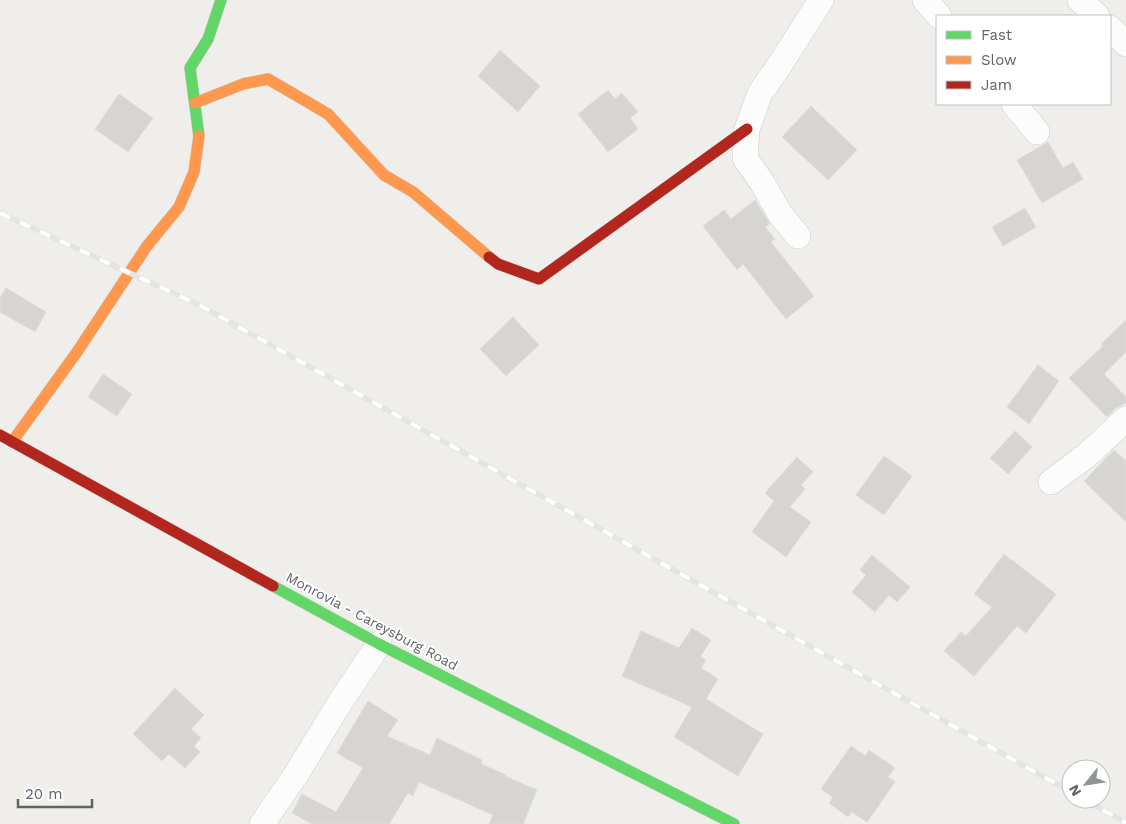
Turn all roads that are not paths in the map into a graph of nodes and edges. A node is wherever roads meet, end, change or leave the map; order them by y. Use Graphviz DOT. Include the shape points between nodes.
graph roads {
  1 [pos="221,0"];
  2 [pos="821,0"];
  3 [pos="925,0"];
  4 [pos="1080,0"];
  5 [pos="938,15"];
  6 [pos="1096,15"];
  7 [pos="1111,29"];
  8 [pos="1126,44"];
  9 [pos="195,103"];
  10 [pos="1015,105"];
  11 [pos="747,129"];
  12 [pos="1037,132"];
  13 [pos="798,236"];
  14 [pos="1126,419"];
  15 [pos="0,435"];
  16 [pos="12,442"];
  17 [pos="1051,482"];
  18 [pos="379,644"];
  19 [pos="262,824"];
  20 [pos="734,824"];
  1 -- 9 [label="street" via="208,39 190,68"];
  2 -- 11 [label="street" via="760,94"];
  3 -- 5 [label="street"];
  4 -- 6 [label="street"];
  7 -- 8 [label="street"];
  9 -- 11 [label="street" via="243,84 268,79 328,114 384,176 413,192 498,264 539,279"];
  9 -- 16 [label="street" via="199,136 194,172 178,207 147,246"];
  10 -- 12 [label="street"];
  11 -- 13 [label="street" via="745,158 780,214"];
  14 -- 17 [label="street" via="1086,456"];
  15 -- 16 [label="street, Monrovia - Careysburg Road"];
  16 -- 18 [label="street, Monrovia - Careysburg Road"];
  18 -- 19 [label="street"];
  18 -- 20 [label="street, Monrovia - Careysburg Road"];
}
